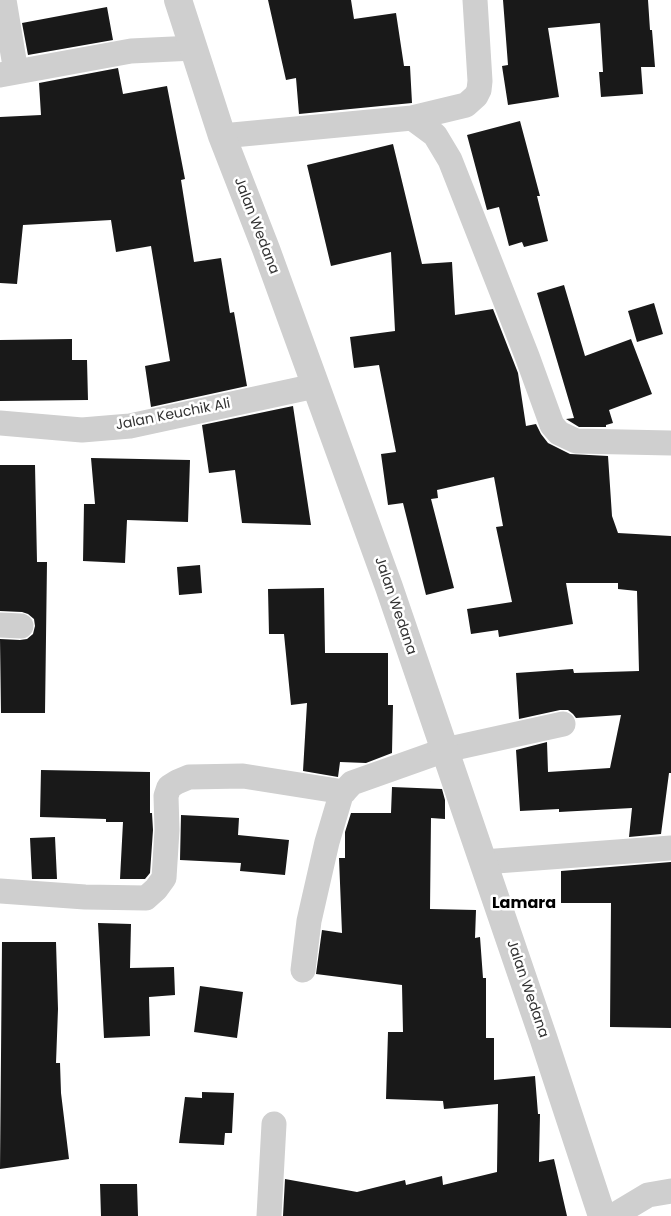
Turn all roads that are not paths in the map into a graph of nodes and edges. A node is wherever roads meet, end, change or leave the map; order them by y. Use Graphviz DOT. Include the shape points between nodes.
graph roads {
  1 [pos="4,0"];
  2 [pos="178,0"];
  3 [pos="475,0"];
  4 [pos="194,48"];
  5 [pos="8,74"];
  6 [pos="412,118"];
  7 [pos="222,136"];
  8 [pos="315,386"];
  9 [pos="0,423"];
  10 [pos="671,443"];
  11 [pos="563,724"];
  12 [pos="445,750"];
  13 [pos="344,792"];
  14 [pos="671,848"];
  15 [pos="483,862"];
  16 [pos="0,891"];
  17 [pos="303,970"];
  18 [pos="274,1124"];
  19 [pos="671,1191"];
  20 [pos="269,1216"];
  21 [pos="602,1216"];
  22 [pos="613,1216"];
  1 -- 5 [label="street"];
  2 -- 4 [label="street, Jalan Wedana"];
  3 -- 6 [label="street" via="480,81 476,96 466,105"];
  4 -- 5 [label="street" via="131,51"];
  4 -- 7 [label="street, Jalan Wedana"];
  6 -- 7 [label="street"];
  6 -- 10 [label="street" via="435,135 450,160 552,425 566,438 584,442"];
  7 -- 8 [label="street, Jalan Wedana"];
  8 -- 9 [label="street, Jalan Keuchik Ali" via="130,426 82,430"];
  8 -- 12 [label="street, Jalan Wedana"];
  11 -- 12 [label="street"];
  12 -- 13 [label="street" via="352,783"];
  12 -- 15 [label="street, Jalan Wedana"];
  13 -- 16 [label="street" via="243,776 189,777 169,787 166,796 164,878 146,898"];
  13 -- 17 [label="street" via="327,842 309,921"];
  14 -- 15 [label="street"];
  15 -- 21 [label="street, Jalan Wedana"];
  18 -- 20 [label="street"];
  19 -- 22 [label="street" via="648,1195"];
}
